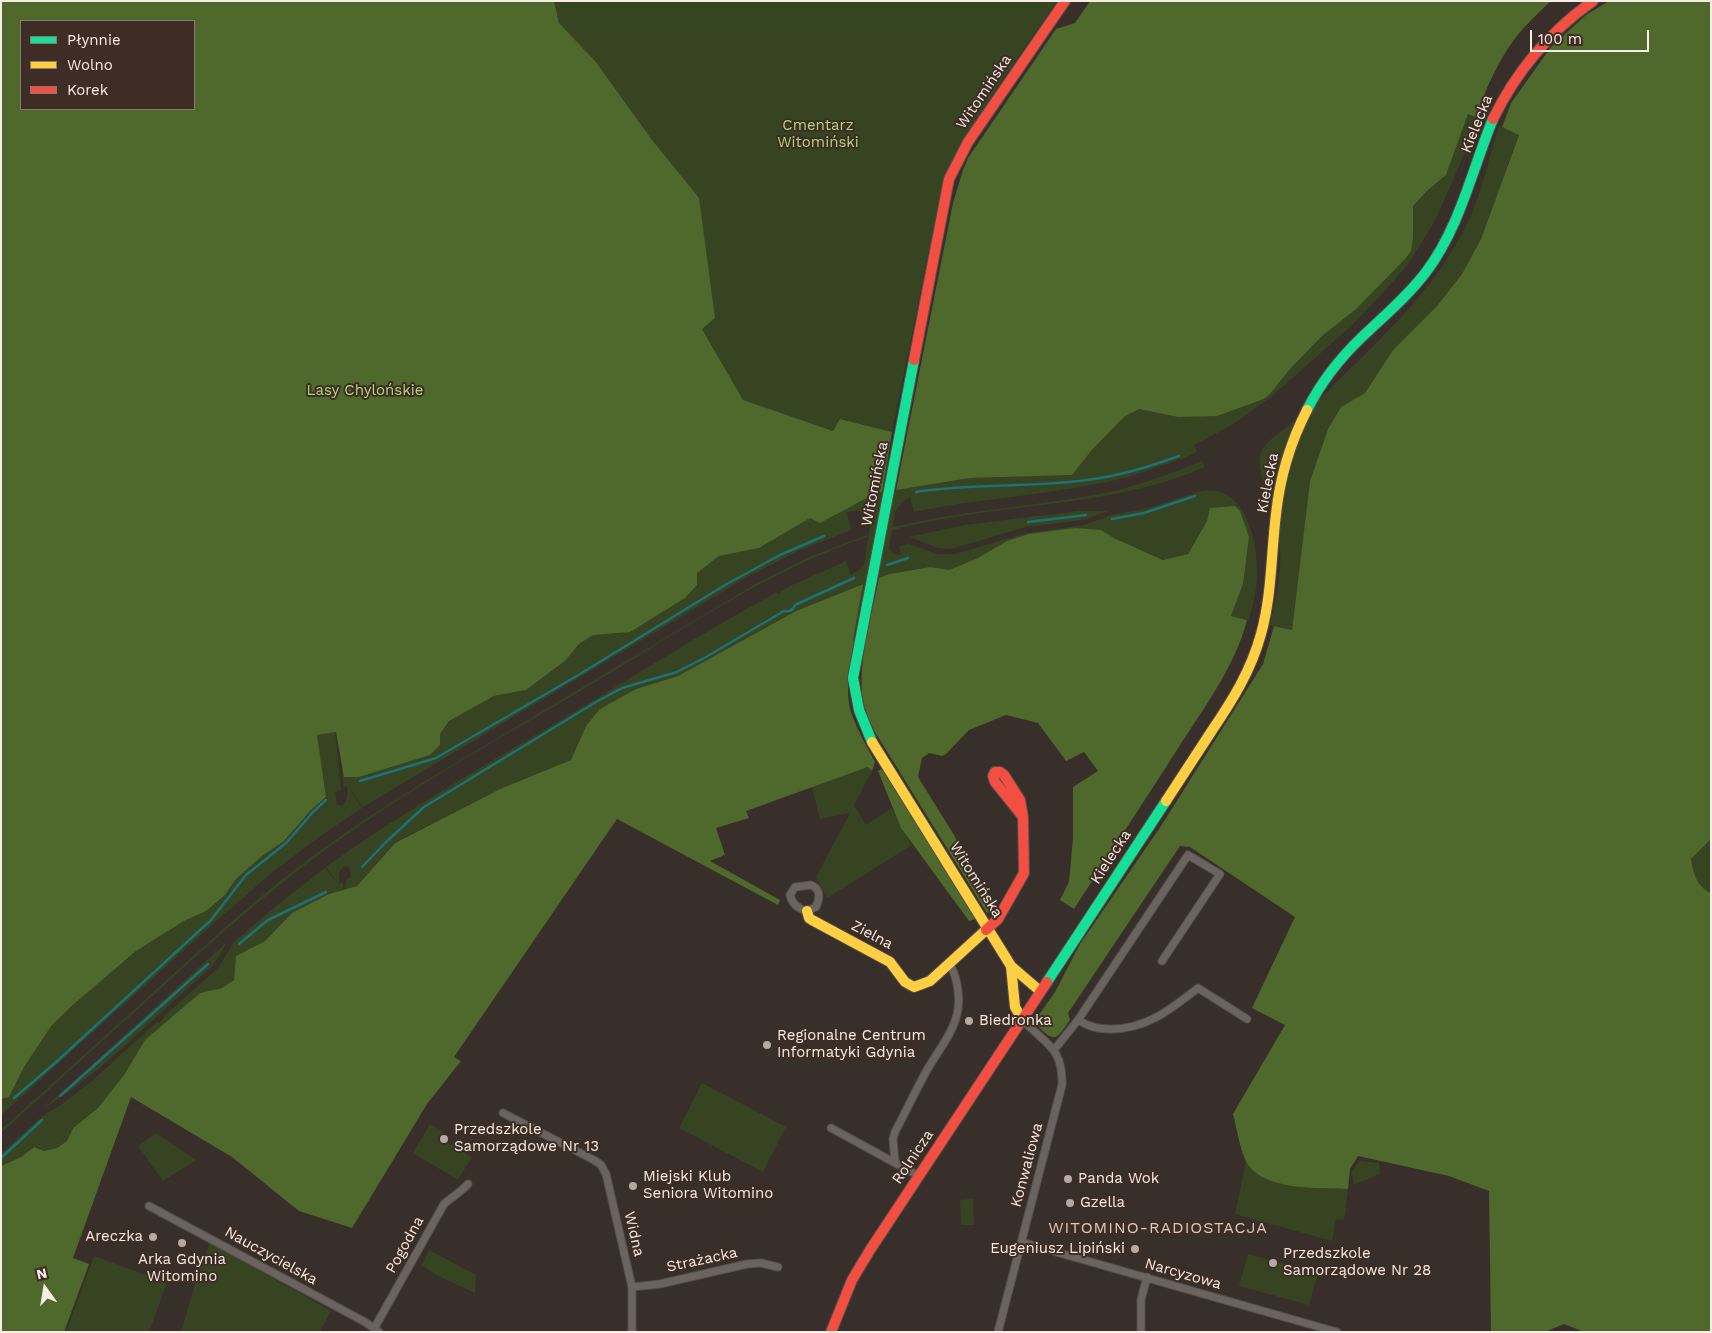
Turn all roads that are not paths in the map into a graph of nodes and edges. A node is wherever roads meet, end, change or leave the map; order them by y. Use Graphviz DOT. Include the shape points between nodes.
graph roads {
  1 [pos="1065,1"];
  2 [pos="1592,1"];
  3 [pos="1023,817"];
  4 [pos="807,910"];
  5 [pos="988,928"];
  6 [pos="1162,961"];
  7 [pos="950,964"];
  8 [pos="1011,966"];
  9 [pos="1040,991"];
  10 [pos="1031,1005"];
  11 [pos="1022,1019"];
  12 [pos="1247,1019"];
  13 [pos="1078,1020"];
  14 [pos="1054,1050"];
  15 [pos="503,1113"];
  16 [pos="831,1128"];
  17 [pos="895,1162"];
  18 [pos="919,1176"];
  19 [pos="468,1184"];
  20 [pos="149,1206"];
  21 [pos="1021,1242"];
  22 [pos="778,1267"];
  23 [pos="1147,1278"];
  24 [pos="632,1287"];
  25 [pos="377,1330"];
  26 [pos="632,1332"];
  27 [pos="831,1332"];
  28 [pos="998,1332"];
  29 [pos="1141,1332"];
  30 [pos="1337,1332"];
  1 -- 5 [label="main road, Witomińska" via="968,142 950,179 854,678 855,699 871,741"];
  2 -- 9 [label="main road, Kielecka" via="1554,31 1506,92 1456,221 1436,258 1410,291 1337,364 1310,405 1283,473 1264,618 1246,676"];
  3 -- 5 [label="main road, Zielna" via="1024,873 998,919"];
  4 -- 4 [label="street, Zielna" via="791,900 795,887 811,885 818,889 816,907"];
  4 -- 7 [label="main road, Zielna" via="812,920 890,962 908,985 922,985"];
  5 -- 7 [label="main road, Zielna"];
  5 -- 8 [label="main road, Witomińska"];
  6 -- 13 [label="street" via="1220,874 1188,855"];
  7 -- 17 [label="street" via="958,1008 951,1030 895,1132"];
  8 -- 9 [label="main road, Witomińska"];
  8 -- 11 [label="main road, Witomińska" via="1015,1007"];
  9 -- 10 [label="main road, Kielecka"];
  10 -- 11 [label="main road, Rolnicza"];
  11 -- 14 [label="street"];
  11 -- 18 [label="main road, Rolnicza"];
  12 -- 13 [label="street" via="1198,988 1140,1026 1104,1029 1087,1026"];
  13 -- 14 [label="street"];
  14 -- 21 [label="street, Konwaliowa" via="1062,1072 1062,1085"];
  15 -- 24 [label="street, Widna" via="603,1168"];
  16 -- 17 [label="street"];
  17 -- 18 [label="street"];
  18 -- 27 [label="main road, Rolnicza" via="852,1280"];
  19 -- 25 [label="street, Pogodna" via="444,1204"];
  20 -- 25 [label="street, Nauczycielska"];
  21 -- 23 [label="street, Narcyzowa"];
  21 -- 28 [label="street, Konwaliowa"];
  22 -- 24 [label="street, Strażacka" via="747,1264 660,1284"];
  23 -- 29 [label="street" via="1141,1300"];
  23 -- 30 [label="street, Narcyzowa"];
  24 -- 26 [label="street, Widna"];
}
